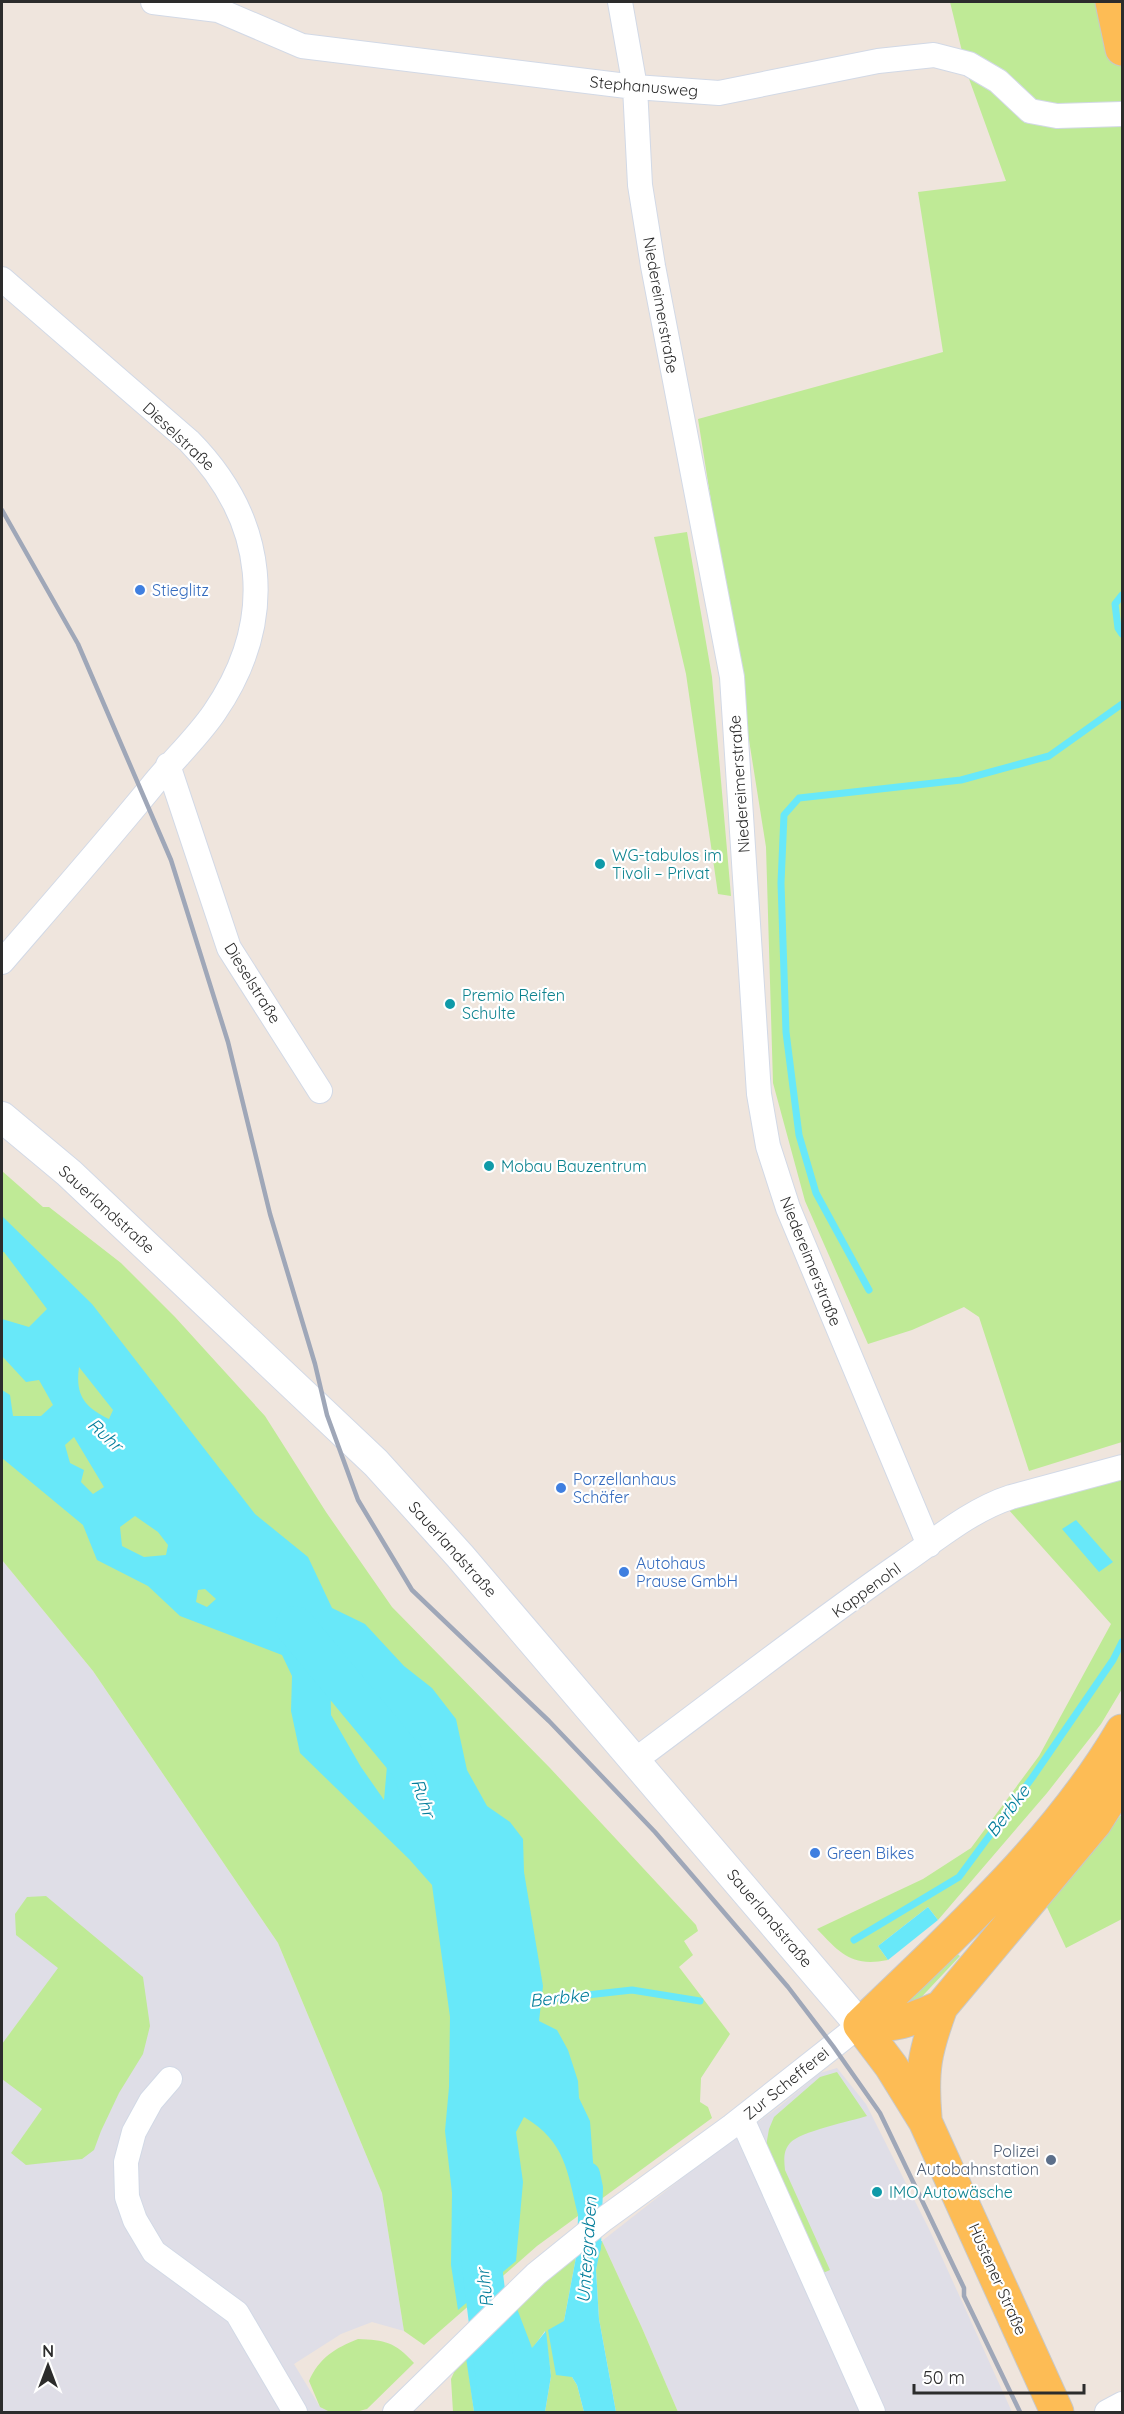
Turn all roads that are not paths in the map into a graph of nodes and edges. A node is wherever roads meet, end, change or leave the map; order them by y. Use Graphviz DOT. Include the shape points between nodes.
graph roads {
  1 [pos="153,2"];
  2 [pos="620,2"];
  3 [pos="1112,2"];
  4 [pos="218,6"];
  5 [pos="1122,49"];
  6 [pos="635,87"];
  7 [pos="1122,114"];
  8 [pos="2,279"];
  9 [pos="168,765"];
  10 [pos="2,962"];
  11 [pos="320,1091"];
  12 [pos="2,1117"];
  13 [pos="1122,1467"];
  14 [pos="929,1545"];
  15 [pos="1122,1731"];
  16 [pos="634,1761"];
  17 [pos="1122,1780"];
  18 [pos="941,2007"];
  19 [pos="860,2025"];
  20 [pos="170,2079"];
  21 [pos="742,2119"];
  22 [pos="925,2121"];
  23 [pos="1122,2404"];
  24 [pos="295,2412"];
  25 [pos="395,2412"];
  26 [pos="873,2412"];
  27 [pos="1057,2412"];
  28 [pos="1107,2412"];
  1 -- 4 [label="street, Stephanusweg"];
  2 -- 6 [label="street, Niedereimerstraße"];
  3 -- 5 [label="main road"];
  4 -- 6 [label="street, Stephanusweg" via="302,46"];
  6 -- 7 [label="street, Stephanusweg" via="719,93 878,61 934,55 969,64 998,81 1030,111 1057,116"];
  6 -- 14 [label="street, Niedereimerstraße" via="640,185 653,266 732,677 759,1094 768,1146 788,1208"];
  8 -- 9 [label="street, Dieselstraße" via="205,457 230,492 249,535 255,611 246,646 213,714"];
  9 -- 10 [label="street, Dieselstraße"];
  9 -- 11 [label="street, Dieselstraße" via="229,948"];
  12 -- 16 [label="street, Sauerlandstraße" via="69,1173 376,1464 460,1556"];
  13 -- 14 [label="street, Kappenohl" via="994,1503"];
  14 -- 16 [label="street, Kappenohl"];
  15 -- 19 [label="main road" via="1073,1806 976,1914"];
  16 -- 19 [label="street, Sauerlandstraße"];
  17 -- 18 [label="main road" via="1095,1823"];
  18 -- 19 [label="main road" via="901,2023"];
  18 -- 22 [label="main road" via="924,2060"];
  19 -- 21 [label="street, Zur Schefferei"];
  19 -- 22 [label="main road, Hüstener Straße"];
  20 -- 24 [label="street" via="151,2101 134,2132 126,2162 127,2197 135,2220 154,2252 237,2313"];
  21 -- 25 [label="street, Zur Schefferei" via="604,2219 536,2274"];
  21 -- 26 [label="street"];
  22 -- 27 [label="main road, Hüstener Straße"];
  23 -- 28 [label="street"];
}
